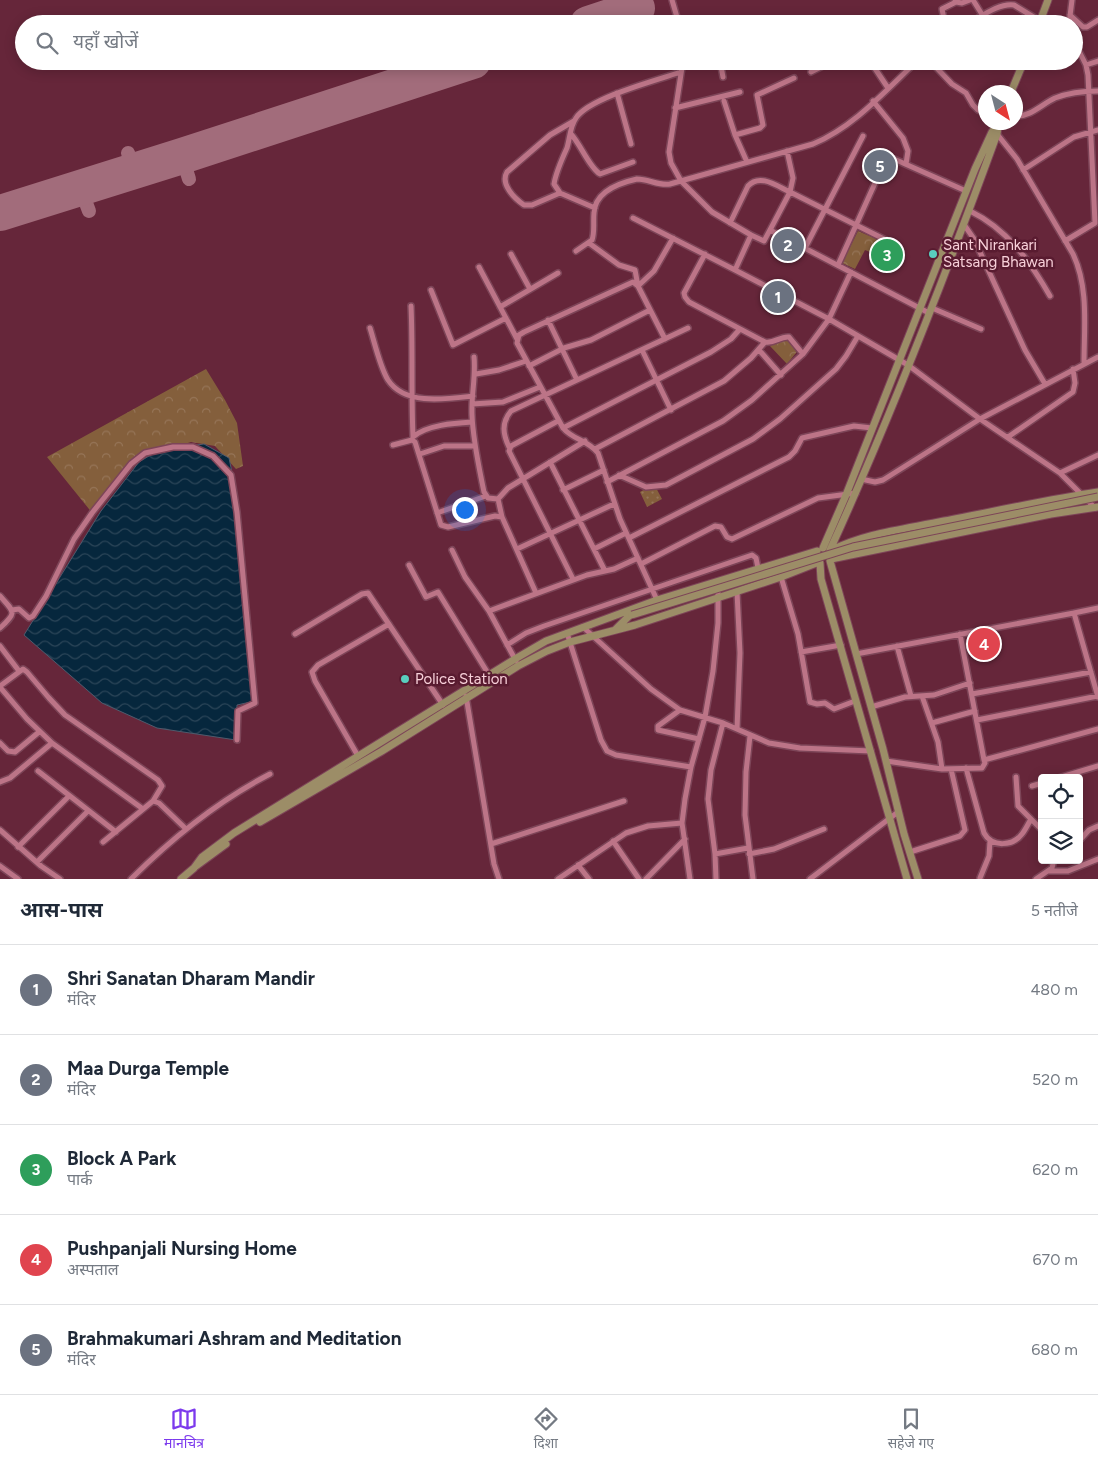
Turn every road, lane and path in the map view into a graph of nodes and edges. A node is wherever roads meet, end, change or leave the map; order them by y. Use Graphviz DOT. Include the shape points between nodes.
graph roads {
  1 [pos="672,0"];
  2 [pos="972,0"];
  3 [pos="1048,0"];
  4 [pos="1072,0"];
  5 [pos="956,1"];
  6 [pos="1008,2"];
  7 [pos="676,15"];
  8 [pos="944,15"];
  9 [pos="982,15"];
  10 [pos="985,15"];
  11 [pos="1029,15"];
  12 [pos="1043,15"];
  13 [pos="1070,15"];
  14 [pos="1098,20"];
  15 [pos="1083,27"];
  16 [pos="1083,58"];
  17 [pos="1098,61"];
  18 [pos="1086,64"];
  19 [pos="722,70"];
  20 [pos="815,70"];
  21 [pos="876,70"];
  22 [pos="907,70"];
  23 [pos="939,70"];
  24 [pos="1020,70"];
  25 [pos="681,72"];
  26 [pos="811,72"];
  27 [pos="723,77"];
  28 [pos="794,78"];
  29 [pos="1014,85"];
  30 [pos="888,88"];
  31 [pos="1098,90"];
  32 [pos="1089,91"];
  33 [pos="740,92"];
  34 [pos="617,93"];
  35 [pos="724,101"];
  36 [pos="873,101"];
  37 [pos="674,108"];
  38 [pos="978,108"];
  39 [pos="1023,115"];
  40 [pos="574,121"];
  41 [pos="994,130"];
  42 [pos="998,130"];
  43 [pos="1098,130"];
  44 [pos="1091,132"];
  45 [pos="571,134"];
  46 [pos="997,134"];
  47 [pos="735,135"];
  48 [pos="863,136"];
  49 [pos="630,144"];
  50 [pos="787,151"];
  51 [pos="1098,153"];
  52 [pos="1092,154"];
  53 [pos="633,162"];
  54 [pos="747,162"];
  55 [pos="906,164"];
  56 [pos="1023,170"];
  57 [pos="681,181"];
  58 [pos="966,191"];
  59 [pos="790,192"];
  60 [pos="560,193"];
  61 [pos="594,208"];
  62 [pos="824,210"];
  63 [pos="970,211"];
  64 [pos="633,218"];
  65 [pos="730,223"];
  66 [pos="1096,223"];
  67 [pos="964,226"];
  68 [pos="857,227"];
  69 [pos="770,230"];
  70 [pos="751,235"];
  71 [pos="673,238"];
  72 [pos="1066,241"];
  73 [pos="589,243"];
  74 [pos="898,246"];
  75 [pos="805,248"];
  76 [pos="576,251"];
  77 [pos="511,254"];
  78 [pos="705,254"];
  79 [pos="838,265"];
  80 [pos="479,267"];
  81 [pos="735,270"];
  82 [pos="851,272"];
  83 [pos="558,273"];
  84 [pos="638,286"];
  85 [pos="530,289"];
  86 [pos="431,290"];
  87 [pos="1050,296"];
  88 [pos="411,306"];
  89 [pos="500,307"];
  90 [pos="920,308"];
  91 [pos="650,310"];
  92 [pos="931,310"];
  93 [pos="506,318"];
  94 [pos="829,319"];
  95 [pos="548,320"];
  96 [pos="370,328"];
  97 [pos="688,328"];
  98 [pos="740,329"];
  99 [pos="981,329"];
  100 [pos="858,336"];
  101 [pos="517,339"];
  102 [pos="665,339"];
  103 [pos="765,342"];
  104 [pos="562,349"];
  105 [pos="642,350"];
  106 [pos="760,350"];
  107 [pos="802,354"];
  108 [pos="474,357"];
  109 [pos="1098,357"];
  110 [pos="899,360"];
  111 [pos="527,363"];
  112 [pos="1084,364"];
  113 [pos="908,365"];
  114 [pos="1073,369"];
  115 [pos="476,374"];
  116 [pos="781,375"];
  117 [pos="577,380"];
  118 [pos="656,380"];
  119 [pos="1046,384"];
  120 [pos="540,387"];
  121 [pos="412,395"];
  122 [pos="472,396"];
  123 [pos="544,396"];
  124 [pos="472,404"];
  125 [pos="671,410"];
  126 [pos="980,419"];
  127 [pos="558,421"];
  128 [pos="472,422"];
  129 [pos="563,428"];
  130 [pos="872,428"];
  131 [pos="1008,437"];
  132 [pos="413,438"];
  133 [pos="586,441"];
  134 [pos="393,445"];
  135 [pos="475,446"];
  136 [pos="509,448"];
  137 [pos="595,449"];
  138 [pos="420,454"];
  139 [pos="1098,455"];
  140 [pos="550,462"];
  141 [pos="604,470"];
  142 [pos="1060,473"];
  143 [pos="620,475"];
  144 [pos="523,478"];
  145 [pos="861,479"];
  146 [pos="607,482"];
  147 [pos="563,490"];
  148 [pos="1098,492"];
  149 [pos="856,493"];
  150 [pos="846,495"];
  151 [pos="1081,495"];
  152 [pos="486,496"];
  153 [pos="1098,497"];
  154 [pos="498,499"];
  155 [pos="614,504"];
  156 [pos="1096,507"];
  157 [pos="996,511"];
  158 [pos="437,514"];
  159 [pos="502,517"];
  160 [pos="579,521"];
  161 [pos="1000,525"];
  162 [pos="550,534"];
  163 [pos="628,535"];
  164 [pos="516,549"];
  165 [pos="594,549"];
  166 [pos="452,550"];
  167 [pos="825,550"];
  168 [pos="831,560"];
  169 [pos="639,561"];
  170 [pos="819,563"];
  171 [pos="409,565"];
  172 [pos="758,568"];
  173 [pos="605,571"];
  174 [pos="781,576"];
  175 [pos="573,579"];
  176 [pos="718,580"];
  177 [pos="652,588"];
  178 [pos="737,592"];
  179 [pos="536,593"];
  180 [pos="0,596"];
  181 [pos="718,597"];
  182 [pos="657,600"];
  183 [pos="1098,608"];
  184 [pos="12,610"];
  185 [pos="488,611"];
  186 [pos="1074,614"];
  187 [pos="631,616"];
  188 [pos="608,618"];
  189 [pos="389,624"];
  190 [pos="583,627"];
  191 [pos="0,628"];
  192 [pos="614,630"];
  193 [pos="567,633"];
  194 [pos="295,634"];
  195 [pos="960,634"];
  196 [pos="593,636"];
  197 [pos="570,642"];
  198 [pos="841,644"];
  199 [pos="507,645"];
  200 [pos="0,646"];
  201 [pos="897,646"];
  202 [pos="801,652"];
  203 [pos="856,654"];
  204 [pos="517,662"];
  205 [pos="19,671"];
  206 [pos="1091,672"];
  207 [pos="489,675"];
  208 [pos="970,683"];
  209 [pos="0,686"];
  210 [pos="466,694"];
  211 [pos="972,694"];
  212 [pos="911,696"];
  213 [pos="922,696"];
  214 [pos="1098,696"];
  215 [pos="855,701"];
  216 [pos="443,705"];
  217 [pos="870,707"];
  218 [pos="680,710"];
  219 [pos="975,711"];
  220 [pos="705,717"];
  221 [pos="977,720"];
  222 [pos="421,722"];
  223 [pos="723,723"];
  224 [pos="932,723"];
  225 [pos="737,729"];
  226 [pos="1098,729"];
  227 [pos="39,732"];
  228 [pos="750,736"];
  229 [pos="699,739"];
  230 [pos="237,740"];
  231 [pos="0,743"];
  232 [pos="52,743"];
  233 [pos="871,750"];
  234 [pos="358,756"];
  235 [pos="984,760"];
  236 [pos="886,761"];
  237 [pos="1098,766"];
  238 [pos="691,767"];
  239 [pos="966,768"];
  240 [pos="942,769"];
  241 [pos="951,769"];
  242 [pos="38,771"];
  243 [pos="270,774"];
  244 [pos="1071,774"];
  245 [pos="1016,777"];
  246 [pos="0,782"];
  247 [pos="1038,784"];
  248 [pos="1032,786"];
  249 [pos="69,796"];
  250 [pos="153,801"];
  251 [pos="624,801"];
  252 [pos="143,809"];
  253 [pos="88,811"];
  254 [pos="898,812"];
  255 [pos="890,817"];
  256 [pos="1031,819"];
  257 [pos="682,823"];
  258 [pos="1038,826"];
  259 [pos="1098,826"];
  260 [pos="186,829"];
  261 [pos="0,830"];
  262 [pos="824,830"];
  263 [pos="116,832"];
  264 [pos="1083,837"];
  265 [pos="685,839"];
  266 [pos="613,841"];
  267 [pos="990,841"];
  268 [pos="103,842"];
  269 [pos="491,844"];
  270 [pos="18,847"];
  271 [pos="749,851"];
  272 [pos="910,852"];
  273 [pos="715,854"];
  274 [pos="1098,859"];
  275 [pos="37,862"];
  276 [pos="1053,864"];
  277 [pos="578,865"];
  278 [pos="0,866"];
  279 [pos="194,868"];
  280 [pos="1049,871"];
  281 [pos="560,878"];
  282 [pos="980,878"];
  283 [pos="18,879"];
  284 [pos="60,879"];
  285 [pos="131,879"];
  286 [pos="182,879"];
  287 [pos="498,879"];
  288 [pos="589,879"];
  289 [pos="639,879"];
  290 [pos="646,879"];
  291 [pos="690,879"];
  292 [pos="716,879"];
  293 [pos="753,879"];
  294 [pos="810,879"];
  295 [pos="907,879"];
  296 [pos="918,879"];
  297 [pos="1036,879"];
  1 -- 7 [label="street"];
  2 -- 5 [label="street"];
  2 -- 9 [label="street"];
  3 -- 12 [label="main road"];
  4 -- 13 [label="street"];
  5 -- 8 [label="street" via="942,9"];
  6 -- 10 [label="street"];
  6 -- 11 [label="street"];
  14 -- 15 [label="street"];
  16 -- 18 [label="street"];
  17 -- 18 [label="street"];
  18 -- 32 [label="street"];
  19 -- 27 [label="street"];
  20 -- 26 [label="street"];
  21 -- 30 [label="street"];
  22 -- 30 [label="street"];
  23 -- 38 [label="street" via="966,93"];
  24 -- 29 [label="main road"];
  25 -- 34 [label="street"];
  25 -- 37 [label="street"];
  28 -- 47 [label="street" via="757,95 763,125"];
  30 -- 36 [label="street"];
  31 -- 32 [label="street"];
  32 -- 39 [label="street" via="1054,99"];
  32 -- 44 [label="street"];
  33 -- 37 [label="street"];
  34 -- 40 [label="street" via="581,112"];
  34 -- 49 [label="street"];
  35 -- 47 [label="street"];
  36 -- 50 [label="street" via="828,137"];
  36 -- 55 [label="street" via="906,144"];
  37 -- 57 [label="street" via="669,152"];
  40 -- 45 [label="street"];
  40 -- 60 [label="street" via="550,135 504,177 506,186 524,205 532,205"];
  41 -- 58 [label="main road"];
  42 -- 46 [label="main road"];
  43 -- 44 [label="street"];
  44 -- 52 [label="street"];
  44 -- 56 [label="street" via="1074,137"];
  45 -- 53 [label="street" via="600,174"];
  45 -- 60 [label="street" via="554,184"];
  46 -- 56 [label="street"];
  46 -- 63 [label="main road"];
  47 -- 54 [label="street"];
  48 -- 62 [label="street"];
  50 -- 54 [label="street"];
  50 -- 59 [label="street" via="793,178"];
  51 -- 52 [label="street"];
  52 -- 66 [label="street"];
  54 -- 57 [label="street"];
  55 -- 58 [label="street"];
  55 -- 68 [label="street" via="894,158 885,161"];
  56 -- 72 [label="street"];
  57 -- 61 [label="street" via="660,185 642,179 632,180 603,194"];
  57 -- 65 [label="street" via="712,212"];
  58 -- 90 [label="main road"];
  59 -- 62 [label="street"];
  59 -- 65 [label="street" via="762,180 752,182"];
  59 -- 69 [label="street"];
  60 -- 61 [label="street"];
  61 -- 73 [label="street" via="593,237"];
  62 -- 68 [label="street"];
  62 -- 75 [label="street"];
  63 -- 67 [label="main road"];
  63 -- 87 [label="street" via="990,221 1018,248"];
  64 -- 71 [label="street"];
  65 -- 70 [label="street"];
  66 -- 72 [label="street"];
  67 -- 92 [label="main road"];
  67 -- 119 [label="street" via="974,239 1025,350"];
  68 -- 74 [label="street"];
  68 -- 79 [label="street"];
  69 -- 70 [label="street" via="764,241"];
  69 -- 75 [label="street"];
  70 -- 81 [label="street"];
  71 -- 78 [label="street"];
  71 -- 84 [label="street" via="654,271"];
  72 -- 112 [label="street" via="1080,268 1084,286"];
  73 -- 76 [label="street"];
  73 -- 84 [label="street" via="619,265 635,270"];
  75 -- 79 [label="street"];
  77 -- 85 [label="street"];
  78 -- 81 [label="street"];
  78 -- 98 [label="street" via="684,293 685,297"];
  79 -- 82 [label="street"];
  80 -- 89 [label="street"];
  81 -- 94 [label="street"];
  82 -- 90 [label="street"];
  82 -- 94 [label="street"];
  83 -- 85 [label="street"];
  84 -- 91 [label="street"];
  84 -- 95 [label="street" via="630,282"];
  85 -- 89 [label="street"];
  86 -- 93 [label="street" via="453,345"];
  88 -- 121 [label="street"];
  89 -- 93 [label="street"];
  90 -- 92 [label="street"];
  90 -- 110 [label="main road"];
  91 -- 102 [label="street"];
  91 -- 104 [label="street" via="591,340"];
  92 -- 99 [label="street"];
  92 -- 113 [label="main road"];
  93 -- 101 [label="street"];
  94 -- 100 [label="street"];
  94 -- 107 [label="street"];
  95 -- 101 [label="street"];
  95 -- 104 [label="street"];
  96 -- 121 [label="street" via="385,375 401,391"];
  97 -- 102 [label="street"];
  98 -- 103 [label="street"];
  98 -- 118 [label="street" via="711,352"];
  100 -- 110 [label="street"];
  100 -- 143 [label="street" via="836,369 780,420 753,439 666,485 646,487"];
  101 -- 111 [label="street"];
  102 -- 105 [label="street"];
  103 -- 106 [label="street"];
  103 -- 107 [label="street" via="788,336"];
  104 -- 111 [label="street"];
  104 -- 117 [label="street"];
  105 -- 117 [label="street"];
  105 -- 118 [label="street"];
  106 -- 116 [label="street"];
  106 -- 125 [label="street" via="724,381"];
  107 -- 116 [label="street"];
  108 -- 115 [label="street"];
  109 -- 112 [label="street"];
  110 -- 113 [label="street"];
  110 -- 130 [label="main road"];
  111 -- 115 [label="street"];
  111 -- 120 [label="street"];
  112 -- 114 [label="street"];
  113 -- 126 [label="street"];
  113 -- 145 [label="main road"];
  114 -- 119 [label="street"];
  114 -- 131 [label="street" via="1073,392"];
  115 -- 122 [label="street"];
  116 -- 143 [label="street" via="723,421"];
  117 -- 123 [label="street"];
  118 -- 125 [label="street"];
  118 -- 129 [label="street"];
  119 -- 126 [label="street"];
  120 -- 123 [label="street"];
  120 -- 124 [label="street" via="503,402"];
  121 -- 122 [label="street" via="436,401"];
  121 -- 132 [label="street"];
  122 -- 124 [label="street"];
  123 -- 127 [label="street"];
  123 -- 136 [label="street" via="511,411 506,418 503,424"];
  124 -- 128 [label="street"];
  125 -- 137 [label="street"];
  126 -- 131 [label="street"];
  126 -- 145 [label="street" via="884,480"];
  127 -- 129 [label="street"];
  127 -- 136 [label="street"];
  128 -- 132 [label="street" via="440,426 422,431"];
  128 -- 135 [label="street"];
  129 -- 133 [label="street" via="573,438"];
  130 -- 150 [label="main road"];
  130 -- 163 [label="street" via="854,426 802,438 789,457"];
  131 -- 142 [label="street"];
  132 -- 134 [label="street"];
  132 -- 138 [label="street"];
  133 -- 137 [label="street"];
  133 -- 140 [label="street"];
  135 -- 138 [label="street" via="444,446"];
  135 -- 152 [label="street"];
  136 -- 144 [label="street"];
  137 -- 141 [label="street"];
  138 -- 158 [label="street"];
  139 -- 142 [label="street"];
  140 -- 144 [label="street"];
  140 -- 147 [label="street"];
  141 -- 146 [label="street"];
  141 -- 147 [label="street"];
  142 -- 151 [label="street"];
  143 -- 146 [label="street"];
  144 -- 154 [label="street"];
  144 -- 162 [label="street"];
  145 -- 149 [label="main road"];
  146 -- 155 [label="street"];
  147 -- 160 [label="street"];
  148 -- 151 [label="main road"];
  149 -- 150 [label="street"];
  149 -- 167 [label="main road"];
  150 -- 167 [label="main road"];
  150 -- 169 [label="street" via="832,495 806,503 732,539 715,526"];
  151 -- 156 [label="street"];
  151 -- 157 [label="main road"];
  152 -- 154 [label="street"];
  152 -- 158 [label="street"];
  153 -- 187 [label="main road, bridge" via="853,547"];
  154 -- 159 [label="street"];
  155 -- 160 [label="street"];
  155 -- 163 [label="street"];
  156 -- 161 [label="main road"];
  157 -- 161 [label="main road"];
  157 -- 167 [label="main road" via="859,539"];
  158 -- 159 [label="street" via="444,527"];
  159 -- 164 [label="street"];
  160 -- 162 [label="street"];
  160 -- 165 [label="street"];
  161 -- 168 [label="main road"];
  162 -- 164 [label="street"];
  162 -- 175 [label="street"];
  163 -- 165 [label="street"];
  163 -- 169 [label="street"];
  164 -- 179 [label="street"];
  165 -- 173 [label="street"];
  166 -- 185 [label="street" via="465,577"];
  167 -- 168 [label="main road"];
  167 -- 170 [label="main road" via="816,557"];
  167 -- 172 [label="main road"];
  168 -- 170 [label="main road"];
  168 -- 203 [label="main road"];
  169 -- 173 [label="street"];
  169 -- 177 [label="street"];
  170 -- 174 [label="main road"];
  170 -- 198 [label="main road" via="821,580"];
  171 -- 207 [label="street" via="426,597 438,592"];
  172 -- 176 [label="main road"];
  172 -- 177 [label="street" via="752,555"];
  173 -- 175 [label="street"];
  174 -- 178 [label="main road"];
  174 -- 202 [label="street"];
  175 -- 179 [label="street"];
  176 -- 181 [label="street"];
  176 -- 182 [label="main road"];
  177 -- 182 [label="street"];
  177 -- 199 [label="street" via="526,633"];
  178 -- 181 [label="main road"];
  178 -- 225 [label="street" via="740,653"];
  179 -- 185 [label="street"];
  180 -- 184 [label="street"];
  181 -- 192 [label="main road"];
  181 -- 220 [label="street" via="716,644"];
  182 -- 188 [label="main road"];
  183 -- 186 [label="street"];
  184 -- 191 [label="street" via="12,616"];
  184 -- 230 [label="street" via="19,608 29,618 33,616 74,539 131,464 145,453 193,446 213,456 231,475 256,703 238,711"];
  185 -- 199 [label="street"];
  186 -- 195 [label="street"];
  186 -- 206 [label="street"];
  187 -- 188 [label="main road"];
  187 -- 192 [label="main road"];
  188 -- 190 [label="main road"];
  189 -- 194 [label="street" via="365,592"];
  189 -- 216 [label="street"];
  189 -- 234 [label="street" via="318,665 312,672"];
  190 -- 193 [label="main road"];
  190 -- 196 [label="street"];
  192 -- 196 [label="main road"];
  193 -- 197 [label="street"];
  193 -- 204 [label="main road" via="546,641"];
  195 -- 201 [label="street"];
  195 -- 208 [label="street"];
  196 -- 197 [label="main road"];
  196 -- 218 [label="street" via="650,689"];
  197 -- 204 [label="main road"];
  197 -- 238 [label="street" via="607,751"];
  198 -- 202 [label="street"];
  198 -- 215 [label="main road"];
  199 -- 204 [label="street"];
  200 -- 205 [label="street"];
  201 -- 203 [label="street"];
  201 -- 212 [label="street"];
  202 -- 215 [label="street" via="810,702 827,703 834,709"];
  203 -- 217 [label="main road"];
  204 -- 207 [label="main road"];
  204 -- 210 [label="main road"];
  205 -- 209 [label="street"];
  205 -- 250 [label="street" via="27,672 65,715 158,780 162,786"];
  206 -- 211 [label="street"];
  206 -- 214 [label="street"];
  207 -- 210 [label="main road"];
  208 -- 211 [label="street"];
  208 -- 213 [label="street"];
  209 -- 227 [label="street"];
  210 -- 216 [label="main road"];
  210 -- 222 [label="main road"];
  210 -- 269 [label="street"];
  211 -- 219 [label="street"];
  212 -- 213 [label="street"];
  212 -- 217 [label="street"];
  213 -- 224 [label="street"];
  214 -- 221 [label="street"];
  215 -- 233 [label="main road"];
  216 -- 222 [label="main road"];
  217 -- 236 [label="main road"];
  218 -- 220 [label="street"];
  218 -- 229 [label="street" via="658,726 658,730"];
  219 -- 221 [label="street"];
  219 -- 224 [label="street"];
  220 -- 223 [label="street"];
  220 -- 229 [label="street"];
  221 -- 235 [label="street"];
  222 -- 234 [label="main road"];
  222 -- 279 [label="main road" via="382,752 261,820"];
  223 -- 225 [label="street"];
  223 -- 273 [label="street" via="711,770 708,799"];
  224 -- 240 [label="street"];
  225 -- 228 [label="street"];
  226 -- 235 [label="street"];
  227 -- 231 [label="street" via="15,752 8,751"];
  227 -- 232 [label="street"];
  228 -- 233 [label="street" via="800,748"];
  228 -- 271 [label="street" via="745,815"];
  229 -- 238 [label="street"];
  232 -- 246 [label="street" via="10,778"];
  232 -- 252 [label="street"];
  233 -- 255 [label="main road"];
  234 -- 279 [label="main road" via="234,833 202,857"];
  235 -- 239 [label="street" via="982,768"];
  236 -- 240 [label="street"];
  236 -- 254 [label="main road"];
  237 -- 244 [label="street"];
  238 -- 257 [label="street"];
  239 -- 241 [label="street"];
  239 -- 267 [label="street" via="984,833"];
  240 -- 241 [label="street"];
  241 -- 272 [label="street" via="965,830 960,836"];
  242 -- 249 [label="street"];
  243 -- 260 [label="street" via="222,802"];
  245 -- 256 [label="street" via="1018,806"];
  247 -- 248 [label="street"];
  249 -- 253 [label="street"];
  249 -- 270 [label="street"];
  250 -- 252 [label="street"];
  250 -- 260 [label="street"];
  251 -- 269 [label="street"];
  252 -- 263 [label="street"];
  253 -- 263 [label="street"];
  253 -- 275 [label="street"];
  254 -- 255 [label="street"];
  254 -- 272 [label="main road"];
  255 -- 294 [label="street"];
  255 -- 295 [label="main road"];
  256 -- 258 [label="street"];
  256 -- 267 [label="street" via="1022,834 1011,842 996,844"];
  257 -- 265 [label="street"];
  257 -- 266 [label="street" via="635,829"];
  259 -- 264 [label="street"];
  260 -- 285 [label="street"];
  261 -- 270 [label="street"];
  262 -- 271 [label="street" via="774,849"];
  263 -- 268 [label="street"];
  265 -- 290 [label="street"];
  265 -- 291 [label="street"];
  266 -- 277 [label="street"];
  266 -- 289 [label="street"];
  267 -- 282 [label="street" via="989,856"];
  269 -- 287 [label="street"];
  270 -- 275 [label="street"];
  271 -- 273 [label="street"];
  271 -- 293 [label="street"];
  272 -- 296 [label="main road"];
  273 -- 292 [label="street"];
  274 -- 280 [label="street" via="1068,871"];
  275 -- 284 [label="street"];
  276 -- 280 [label="street"];
  277 -- 281 [label="street"];
  277 -- 288 [label="street"];
  278 -- 283 [label="street"];
  279 -- 286 [label="main road"];
  280 -- 297 [label="street"];
}
